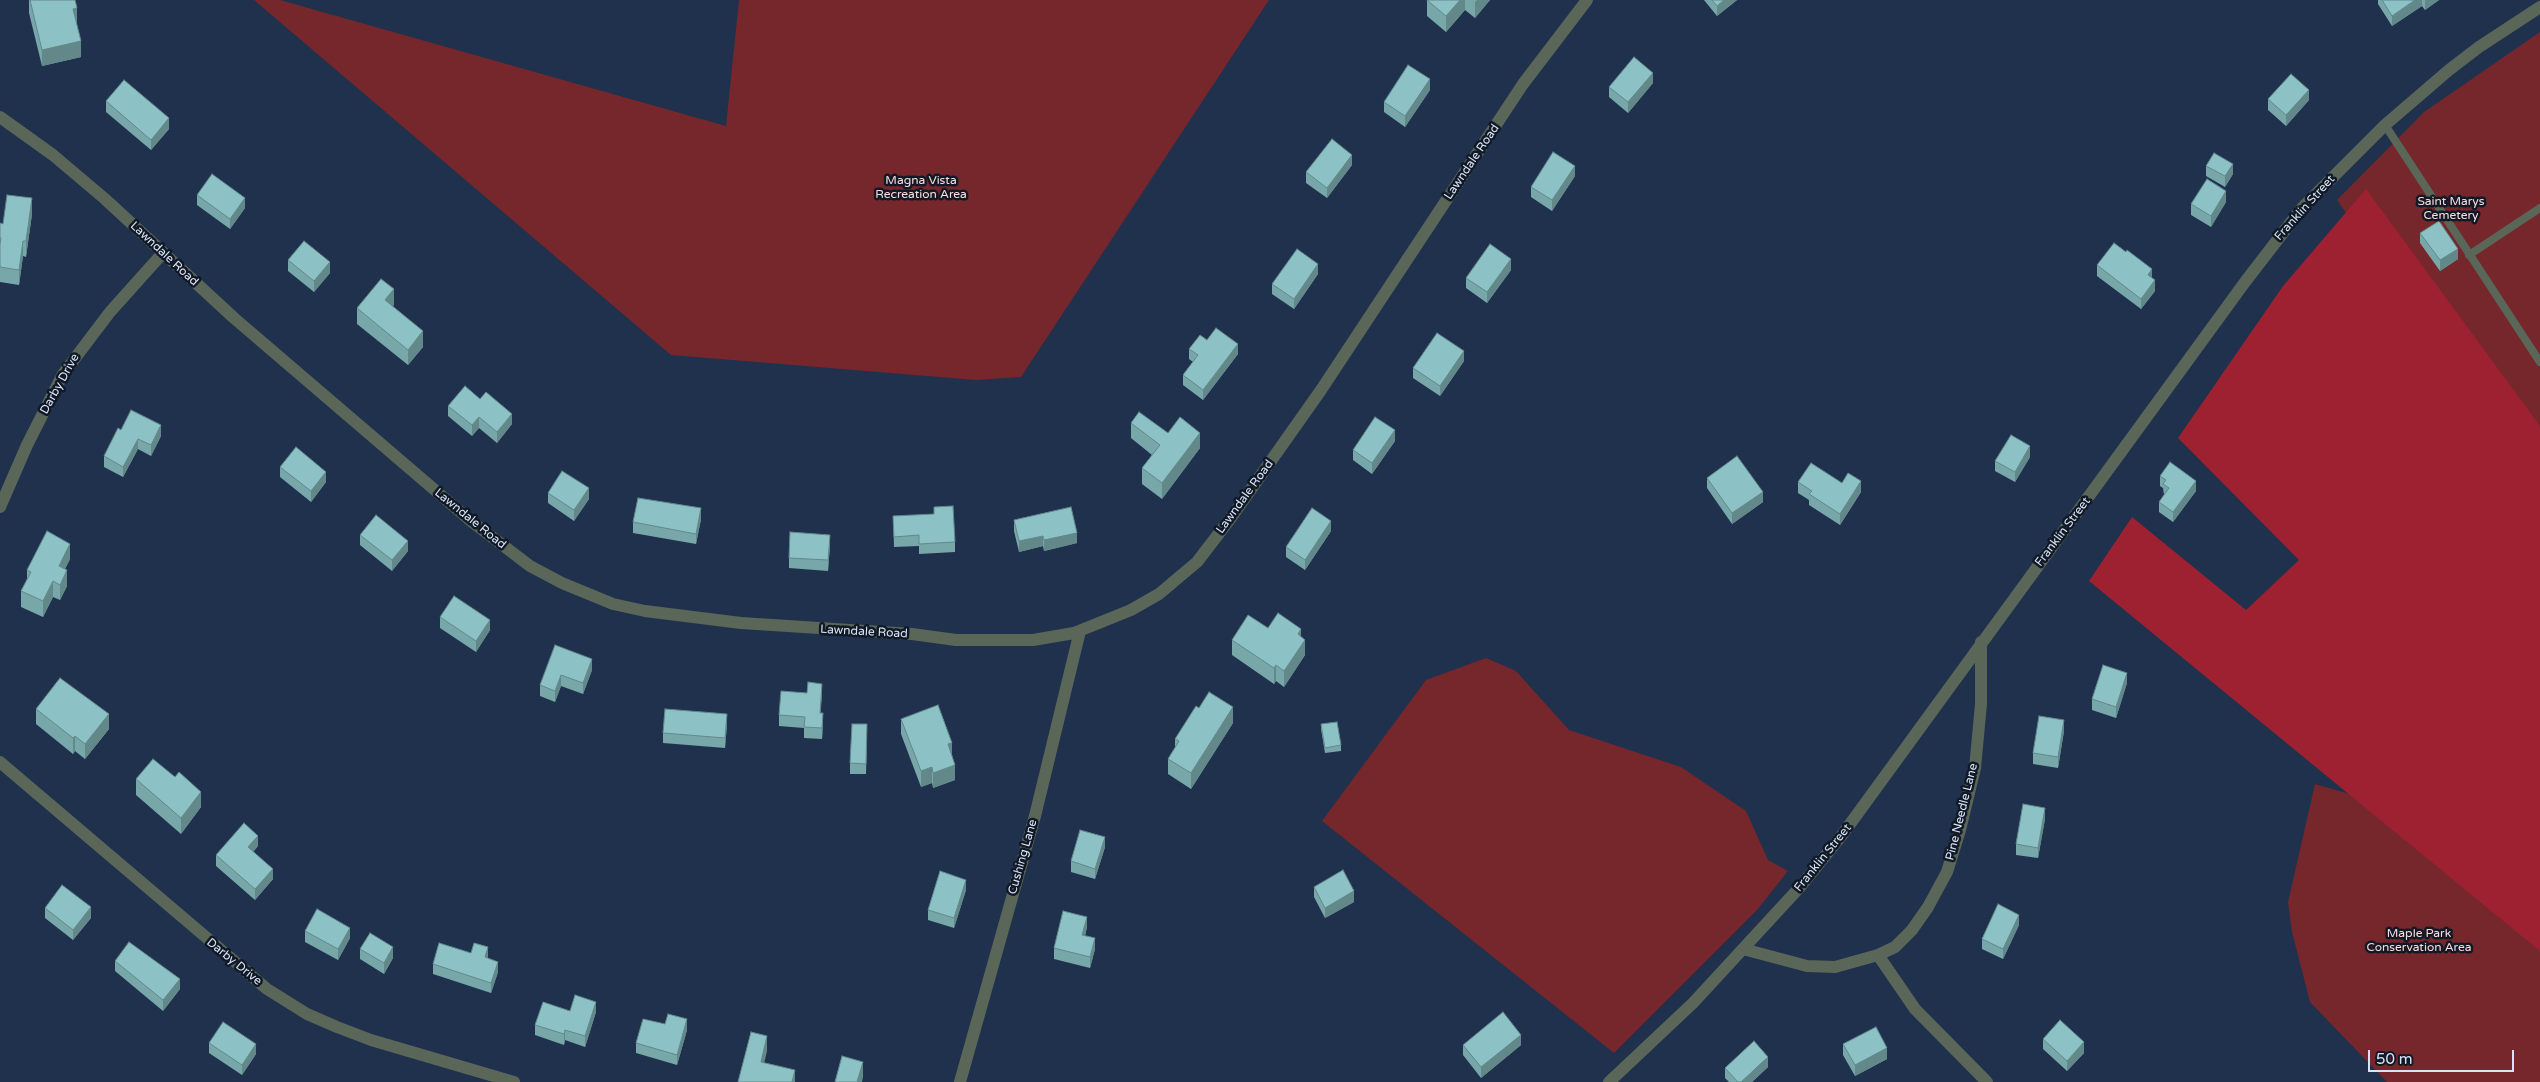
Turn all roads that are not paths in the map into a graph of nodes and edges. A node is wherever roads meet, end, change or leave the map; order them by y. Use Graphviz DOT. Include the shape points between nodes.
graph roads {
  1 [pos="1588,0"];
  2 [pos="2540,7"];
  3 [pos="0,117"];
  4 [pos="2385,125"];
  5 [pos="2540,208"];
  6 [pos="162,254"];
  7 [pos="2469,255"];
  8 [pos="2540,362"];
  9 [pos="0,507"];
  10 [pos="1080,630"];
  11 [pos="1981,642"];
  12 [pos="0,762"];
  13 [pos="1742,949"];
  14 [pos="1878,955"];
  15 [pos="514,1082"];
  16 [pos="960,1082"];
  17 [pos="1609,1082"];
  18 [pos="1987,1082"];
  1 -- 10 [label="street, Lawndale Road" via="1524,84 1321,390 1197,562 1159,594 1131,610"];
  2 -- 4 [label="street, Franklin Street" via="2479,47"];
  3 -- 6 [label="street, Lawndale Road" via="98,193"];
  4 -- 7 [label="lane"];
  4 -- 11 [label="street, Franklin Street" via="2302,208 2274,242"];
  5 -- 7 [label="lane"];
  6 -- 9 [label="street, Darby Drive" via="110,312 63,374"];
  6 -- 10 [label="street, Lawndale Road" via="471,521 530,566 612,604 741,624 996,641 1033,640"];
  7 -- 8 [label="lane"];
  10 -- 16 [label="street, Cushing Lane" via="1035,816"];
  11 -- 13 [label="street, Franklin Street" via="1842,835 1800,887"];
  11 -- 14 [label="street, Pine Needle Lane" via="1981,704 1975,768 1947,872 1912,930 1895,947"];
  12 -- 15 [label="street, Darby Drive" via="267,989 307,1014 371,1040"];
  13 -- 14 [label="street, Pine Needle Lane" via="1807,966 1835,967"];
  13 -- 17 [label="street, Franklin Street" via="1693,1003"];
  14 -- 18 [label="street" via="1915,1009"];
}
